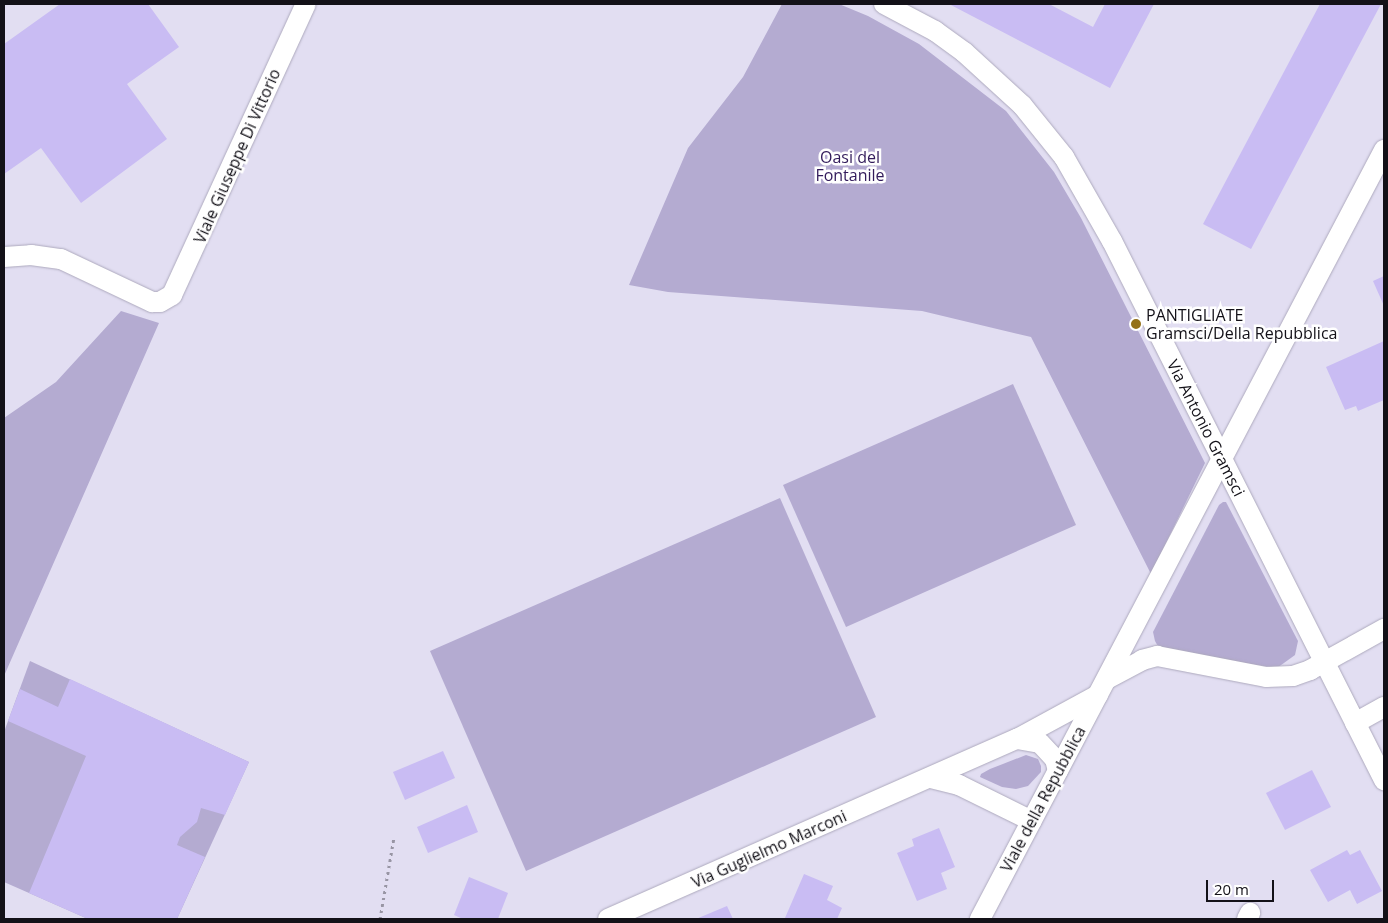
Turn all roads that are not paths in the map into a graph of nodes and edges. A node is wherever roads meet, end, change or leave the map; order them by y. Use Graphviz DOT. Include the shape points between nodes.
graph roads {
  1 [pos="306,4"];
  2 [pos="884,4"];
  3 [pos="1384,150"];
  4 [pos="4,257"];
  5 [pos="1222,460"];
  6 [pos="1136,624"];
  7 [pos="1384,629"];
  8 [pos="1157,656"];
  9 [pos="1326,661"];
  10 [pos="1103,687"];
  11 [pos="1384,707"];
  12 [pos="1355,723"];
  13 [pos="1018,739"];
  14 [pos="1058,771"];
  15 [pos="931,778"];
  16 [pos="1384,780"];
  17 [pos="1032,821"];
  18 [pos="608,919"];
  19 [pos="980,919"];
  1 -- 4 [label="street, Viale Giuseppe Di Vittorio" via="172,296 160,302 146,300 61,259 31,255"];
  2 -- 5 [label="street, Via Antonio Gramsci" via="935,31 964,52 1022,105 1064,157 1112,241"];
  3 -- 5 [label="street, Viale della Repubblica"];
  5 -- 6 [label="street, Viale della Repubblica"];
  5 -- 9 [label="street, Via Antonio Gramsci"];
  6 -- 8 [label="street" via="1149,649"];
  6 -- 10 [label="street, Viale della Repubblica"];
  7 -- 9 [label="street"];
  8 -- 9 [label="street" via="1278,678 1310,670"];
  8 -- 10 [label="street" via="1142,660"];
  9 -- 12 [label="street, Via Antonio Gramsci"];
  10 -- 13 [label="street, Via Guglielmo Marconi"];
  10 -- 14 [label="street, Viale della Repubblica"];
  11 -- 12 [label="street"];
  12 -- 16 [label="street, Via Antonio Gramsci"];
  13 -- 14 [label="street" via="1040,743 1048,749"];
  13 -- 15 [label="street, Via Guglielmo Marconi"];
  14 -- 17 [label="street, Viale della Repubblica"];
  15 -- 17 [label="street" via="959,786"];
  15 -- 18 [label="street, Via Guglielmo Marconi"];
  17 -- 19 [label="street, Viale della Repubblica"];
}
